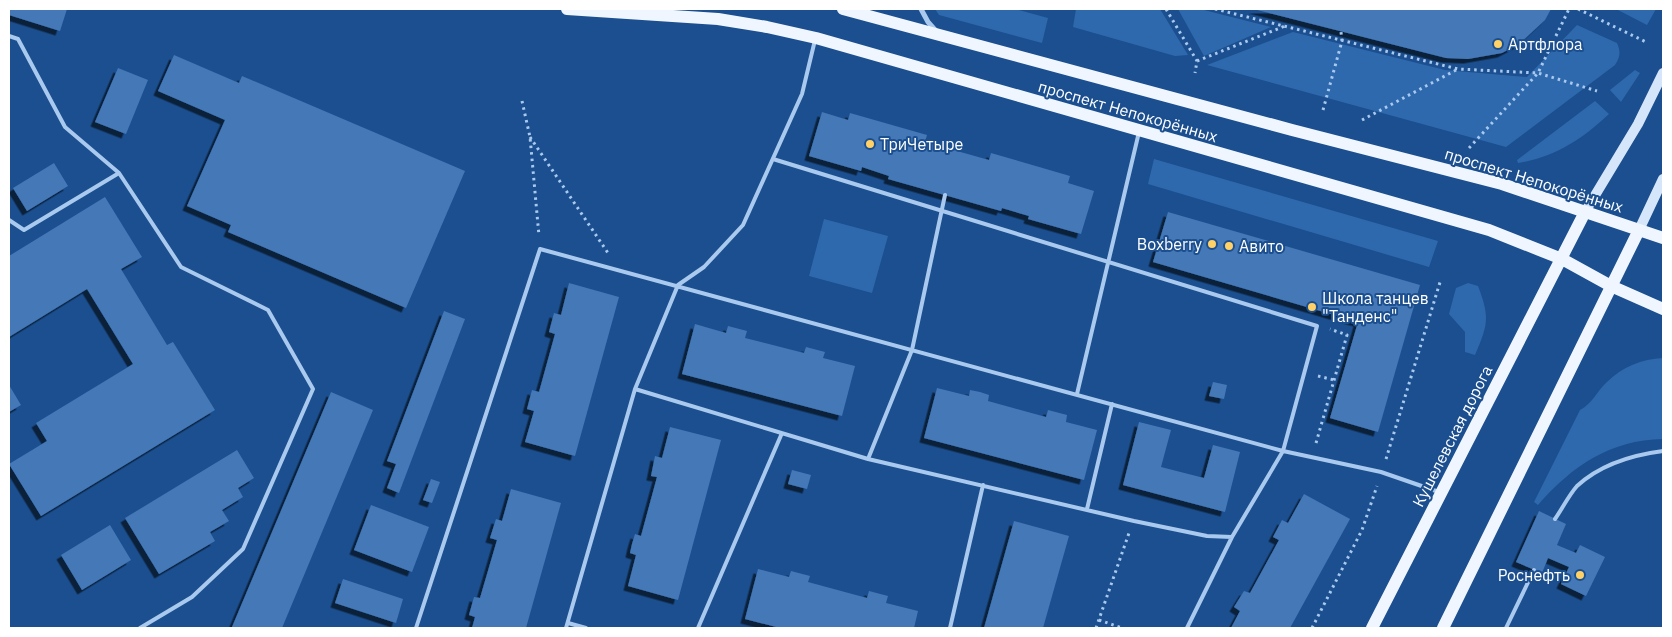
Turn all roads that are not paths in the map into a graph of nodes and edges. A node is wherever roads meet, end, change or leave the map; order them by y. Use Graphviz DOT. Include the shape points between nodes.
graph roads {
  1 [pos="567,9"];
  2 [pos="844,9"];
  3 [pos="921,9"];
  4 [pos="940,35"];
  5 [pos="9,36"];
  6 [pos="816,38"];
  7 [pos="1663,73"];
  8 [pos="1139,132"];
  9 [pos="772,159"];
  10 [pos="120,173"];
  11 [pos="1663,179"];
  12 [pos="945,196"];
  13 [pos="942,210"];
  14 [pos="1585,212"];
  15 [pos="9,220"];
  16 [pos="1638,230"];
  17 [pos="1663,238"];
  18 [pos="1562,259"];
  19 [pos="1108,263"];
  20 [pos="678,285"];
  21 [pos="1611,286"];
  22 [pos="1663,309"];
  23 [pos="912,350"];
  24 [pos="635,389"];
  25 [pos="1077,394"];
  26 [pos="1112,404"];
  27 [pos="782,433"];
  28 [pos="1283,451"];
  29 [pos="1663,451"];
  30 [pos="868,459"];
  31 [pos="983,485"];
  32 [pos="1441,493"];
  33 [pos="1087,509"];
  34 [pos="1555,519"];
  35 [pos="1232,537"];
  36 [pos="1534,570"];
  37 [pos="568,623"];
  38 [pos="140,628"];
  39 [pos="416,628"];
  40 [pos="566,628"];
  41 [pos="586,628"];
  42 [pos="698,628"];
  43 [pos="950,628"];
  44 [pos="1187,628"];
  45 [pos="1372,628"];
  46 [pos="1443,628"];
  47 [pos="1506,628"];
  1 -- 6 [label="main road, проспект Непокорённых" via="718,19"];
  2 -- 4 [label="main road, проспект Непокорённых"];
  3 -- 4 [label="street"];
  4 -- 14 [label="main road, проспект Непокорённых" via="1502,184"];
  5 -- 10 [label="lane" via="18,39 65,127"];
  6 -- 8 [label="main road, проспект Непокорённых"];
  6 -- 9 [label="lane" via="802,94"];
  7 -- 14 [label="main road" via="1638,124"];
  8 -- 18 [label="main road, проспект Непокорённых" via="1489,230"];
  8 -- 19 [label="lane"];
  9 -- 13 [label="lane"];
  9 -- 20 [label="lane" via="742,225 704,267"];
  10 -- 15 [label="lane" via="24,230"];
  10 -- 38 [label="lane" via="181,266 268,310 313,389 243,549 192,597"];
  11 -- 16 [label="main road"];
  12 -- 13 [label="lane"];
  13 -- 19 [label="lane"];
  13 -- 23 [label="lane"];
  14 -- 16 [label="main road, проспект Непокорённых"];
  14 -- 18 [label="main road, Кушелевская дорога"];
  16 -- 17 [label="main road, проспект Непокорённых"];
  16 -- 21 [label="main road"];
  18 -- 21 [label="main road, проспект Непокорённых"];
  18 -- 32 [label="main road, Кушелевская дорога"];
  19 -- 25 [label="lane"];
  19 -- 28 [label="lane" via="1317,326"];
  20 -- 23 [label="lane"];
  20 -- 24 [label="lane"];
  20 -- 39 [label="lane" via="540,249"];
  21 -- 22 [label="main road, проспект Непокорённых"];
  21 -- 46 [label="main road"];
  23 -- 25 [label="lane"];
  23 -- 30 [label="lane"];
  24 -- 27 [label="lane"];
  24 -- 37 [label="lane"];
  25 -- 26 [label="lane"];
  26 -- 28 [label="lane"];
  26 -- 33 [label="lane"];
  27 -- 30 [label="lane"];
  27 -- 42 [label="lane"];
  28 -- 32 [label="lane" via="1382,472"];
  28 -- 35 [label="lane"];
  29 -- 34 [label="lane" via="1638,454 1612,463 1577,487"];
  30 -- 31 [label="lane"];
  31 -- 33 [label="lane"];
  31 -- 43 [label="lane"];
  32 -- 45 [label="main road, Кушелевская дорога"];
  33 -- 35 [label="lane" via="1207,536"];
  35 -- 44 [label="lane"];
  36 -- 47 [label="lane"];
  37 -- 40 [label="lane"];
  37 -- 41 [label="lane"];
}
